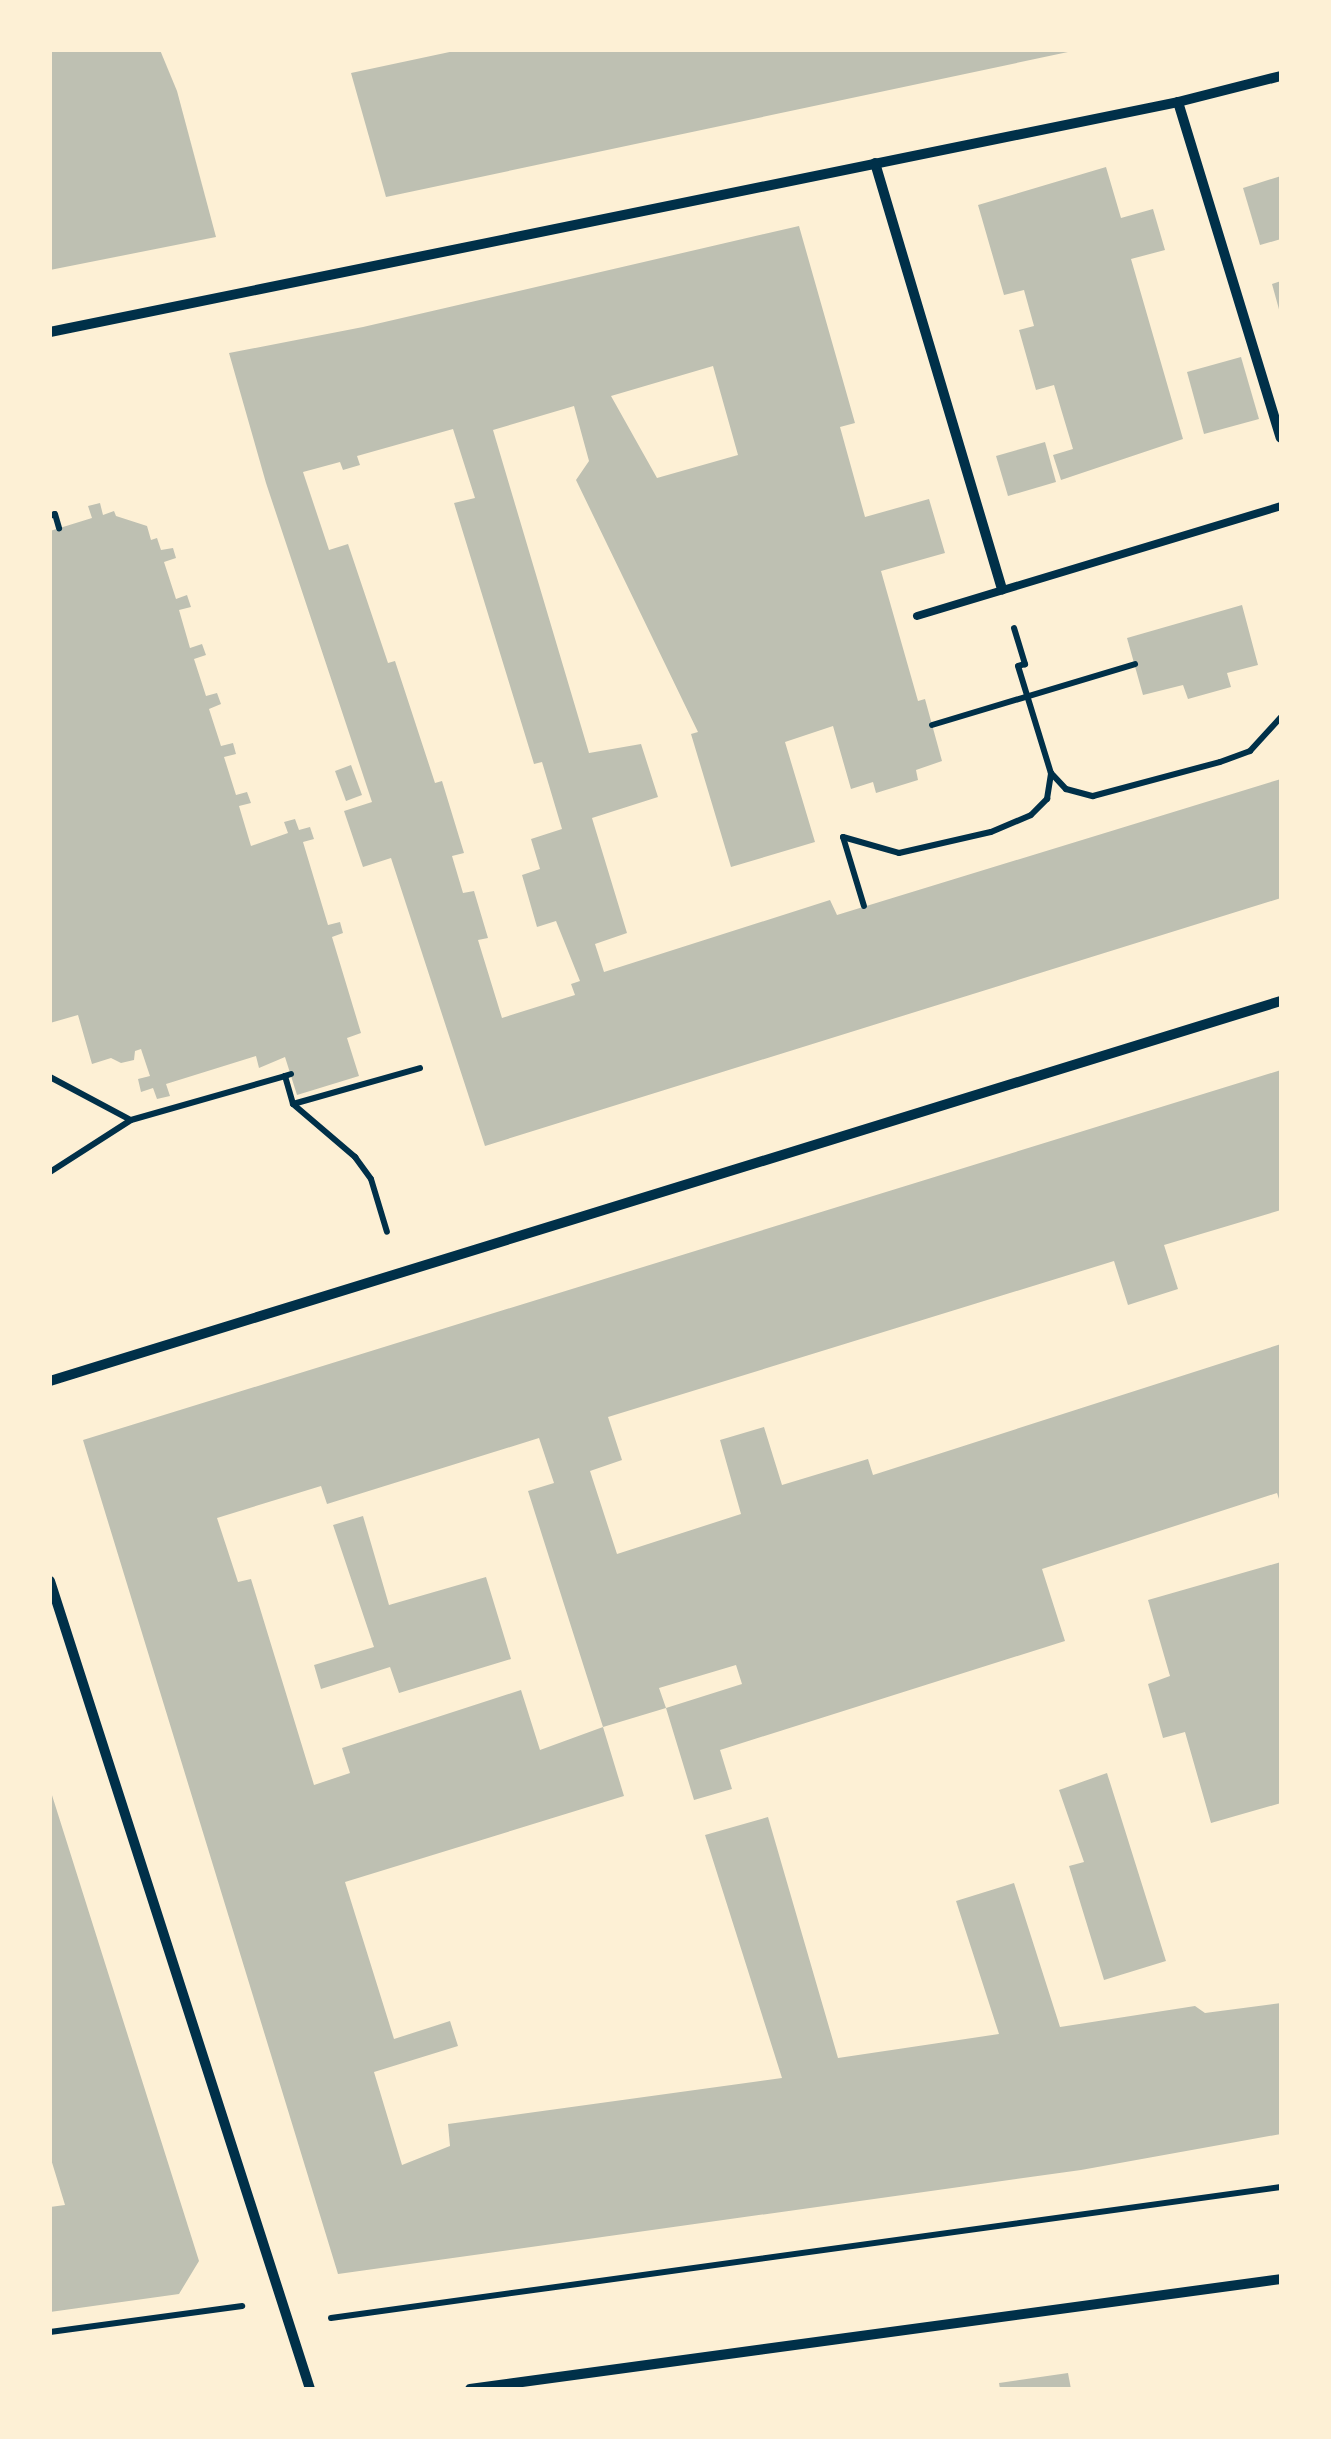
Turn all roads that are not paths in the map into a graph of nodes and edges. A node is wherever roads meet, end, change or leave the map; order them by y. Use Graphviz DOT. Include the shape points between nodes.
graph roads {
  1 [pos="1281,76"];
  2 [pos="1178,102"];
  3 [pos="875,163"];
  4 [pos="50,332"];
  5 [pos="1281,438"];
  6 [pos="1281,506"];
  7 [pos="1002,588"];
  8 [pos="917,616"];
  9 [pos="1281,1001"];
  10 [pos="50,1381"];
  11 [pos="50,1582"];
  12 [pos="1281,2279"];
  13 [pos="310,2389"];
  14 [pos="470,2389"];
  1 -- 2 [label="street"];
  2 -- 3 [label="street"];
  2 -- 5 [label="street"];
  3 -- 4 [label="street"];
  3 -- 7 [label="street"];
  6 -- 7 [label="lane"];
  7 -- 8 [label="lane"];
  9 -- 10 [label="street"];
  11 -- 13 [label="street"];
  12 -- 14 [label="street"];
}
